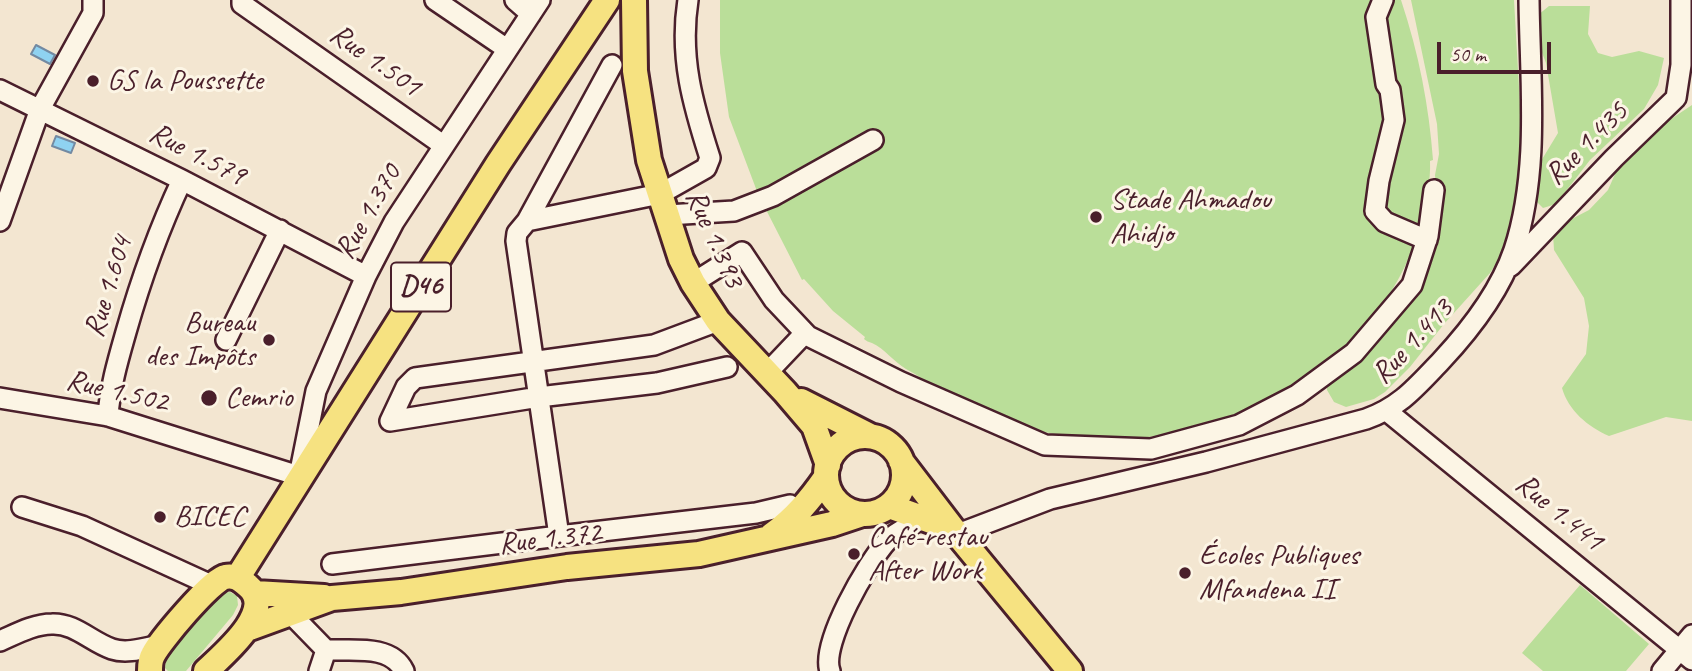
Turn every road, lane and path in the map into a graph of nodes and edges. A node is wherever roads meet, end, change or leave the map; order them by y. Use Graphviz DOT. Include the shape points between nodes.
graph roads {
  1 [pos="93,0"];
  2 [pos="242,0"];
  3 [pos="435,0"];
  4 [pos="515,0"];
  5 [pos="607,0"];
  6 [pos="634,0"];
  7 [pos="688,0"];
  8 [pos="1383,0"];
  9 [pos="1529,0"];
  10 [pos="1681,0"];
  11 [pos="536,7"];
  12 [pos="507,49"];
  13 [pos="612,65"];
  14 [pos="1692,82"];
  15 [pos="0,90"];
  16 [pos="1676,98"];
  17 [pos="40,109"];
  18 [pos="873,140"];
  19 [pos="443,145"];
  20 [pos="182,180"];
  21 [pos="1434,190"];
  22 [pos="663,205"];
  23 [pos="0,221"];
  24 [pos="527,221"];
  25 [pos="279,230"];
  26 [pos="1427,240"];
  27 [pos="1504,275"];
  28 [pos="366,276"];
  29 [pos="693,283"];
  30 [pos="718,321"];
  31 [pos="805,333"];
  32 [pos="226,340"];
  33 [pos="534,362"];
  34 [pos="727,367"];
  35 [pos="767,373"];
  36 [pos="785,391"];
  37 [pos="539,397"];
  38 [pos="0,398"];
  39 [pos="1388,412"];
  40 [pos="108,416"];
  41 [pos="870,436"];
  42 [pos="901,461"];
  43 [pos="827,471"];
  44 [pos="299,476"];
  45 [pos="790,505"];
  46 [pos="22,506"];
  47 [pos="889,506"];
  48 [pos="862,514"];
  49 [pos="924,518"];
  50 [pos="955,532"];
  51 [pos="559,536"];
  52 [pos="766,539"];
  53 [pos="332,564"];
  54 [pos="211,585"];
  55 [pos="246,585"];
  56 [pos="332,598"];
  57 [pos="290,613"];
  58 [pos="247,629"];
  59 [pos="0,641"];
  60 [pos="1688,648"];
  61 [pos="326,650"];
  62 [pos="150,663"];
  63 [pos="206,671"];
  64 [pos="319,671"];
  65 [pos="404,671"];
  66 [pos="830,671"];
  67 [pos="1070,671"];
  68 [pos="1662,671"];
  1 -- 17 [label="street" via="93,13"];
  2 -- 19 [label="street, Rue 1.501"];
  3 -- 12 [label="street"];
  4 -- 11 [label="street"];
  5 -- 44 [label="main road, D46"];
  6 -- 22 [label="main road, Rue 1.393" via="635,71 649,160"];
  7 -- 22 [label="street" via="684,22 691,96 710,158 706,168"];
  8 -- 26 [label="street" via="1376,17 1394,120 1376,211 1385,222"];
  9 -- 27 [label="street, Rue 1.413" via="1530,155 1524,208"];
  10 -- 16 [label="street"];
  11 -- 12 [label="street, Rue 1.370"];
  12 -- 19 [label="street, Rue 1.370"];
  13 -- 24 [label="street"];
  14 -- 16 [label="street, Rue 1.435"];
  15 -- 17 [label="street, Rue 1.579"];
  16 -- 27 [label="street, Rue 1.435"];
  17 -- 20 [label="street, Rue 1.579"];
  17 -- 23 [label="street"];
  18 -- 22 [label="street" via="773,196 734,211"];
  19 -- 28 [label="street, Rue 1.370"];
  20 -- 25 [label="street, Rue 1.579"];
  20 -- 40 [label="street, Rue 1.604" via="158,231 134,305 110,392"];
  21 -- 26 [label="street"];
  22 -- 24 [label="street"];
  22 -- 29 [label="main road, Rue 1.393"];
  24 -- 33 [label="street" via="516,241"];
  25 -- 28 [label="street, Rue 1.579"];
  25 -- 32 [label="street"];
  26 -- 31 [label="street" via="1412,285 1354,353 1297,395 1239,425 1151,449 1045,445 901,382"];
  27 -- 39 [label="street, Rue 1.413" via="1452,349"];
  28 -- 44 [label="street, Rue 1.370" via="316,391"];
  29 -- 30 [label="main road, Rue 1.393"];
  29 -- 31 [label="street" via="742,252 774,300"];
  30 -- 33 [label="street" via="654,345"];
  30 -- 35 [label="main road, Rue 1.393"];
  31 -- 35 [label="street"];
  33 -- 37 [label="street"];
  33 -- 37 [label="street" via="415,378 390,421"];
  34 -- 37 [label="street" via="657,383"];
  35 -- 36 [label="main road, Rue 1.393"];
  36 -- 41 [label="main road"];
  36 -- 43 [label="main road, Rue 1.393" via="814,426"];
  37 -- 51 [label="street"];
  38 -- 40 [label="street, Rue 1.502"];
  39 -- 50 [label="street, Rue 1.413" via="1050,499"];
  39 -- 60 [label="street, Rue 1.441"];
  40 -- 44 [label="street, Rue 1.502"];
  41 -- 42 [label="main road" via="886,442"];
  41 -- 43 [label="main road" via="844,443 831,456"];
  42 -- 47 [label="main road" via="904,480"];
  42 -- 50 [label="main road"];
  43 -- 48 [label="main road" via="829,491 837,502"];
  43 -- 52 [label="main road" via="809,502"];
  44 -- 55 [label="main road, D46"];
  45 -- 51 [label="street"];
  46 -- 54 [label="street" via="82,526"];
  47 -- 48 [label="main road"];
  47 -- 49 [label="main road"];
  48 -- 52 [label="main road, Rue 1.372"];
  49 -- 50 [label="main road"];
  49 -- 66 [label="street" via="888,540 871,565 839,621 830,645"];
  50 -- 67 [label="main road"];
  51 -- 53 [label="street"];
  52 -- 56 [label="main road, Rue 1.372" via="699,554"];
  54 -- 55 [label="main road" via="228,576"];
  54 -- 62 [label="main road"];
  55 -- 56 [label="main road"];
  55 -- 58 [label="main road" via="257,603"];
  56 -- 57 [label="main road, Rue 1.372"];
  57 -- 58 [label="main road, Rue 1.372"];
  57 -- 61 [label="street"];
  58 -- 63 [label="main road"];
  59 -- 62 [label="street" via="53,623 76,629 113,649 136,651"];
  60 -- 68 [label="street"];
  61 -- 64 [label="street"];
  61 -- 65 [label="street" via="384,652"];
}
